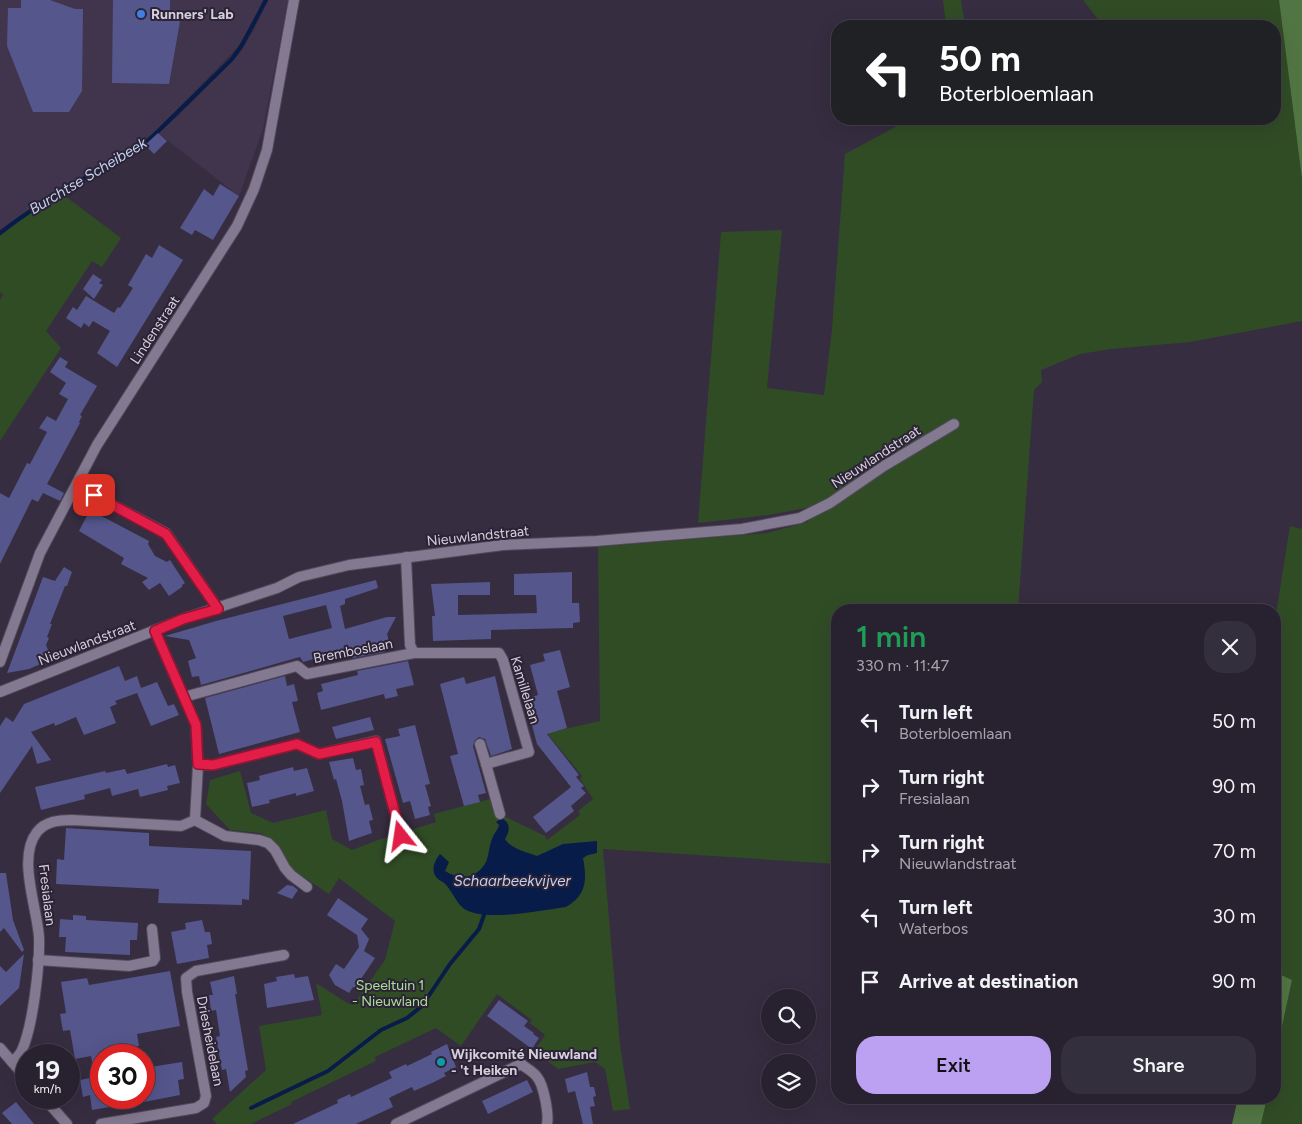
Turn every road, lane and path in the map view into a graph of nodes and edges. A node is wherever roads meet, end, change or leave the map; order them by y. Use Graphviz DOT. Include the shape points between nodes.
graph roads {
  1 [pos="294,0"];
  2 [pos="954,424"];
  3 [pos="94,495"];
  4 [pos="406,557"];
  5 [pos="218,609"];
  6 [pos="155,631"];
  7 [pos="414,652"];
  8 [pos="0,662"];
  9 [pos="0,692"];
  10 [pos="184,697"];
  11 [pos="480,744"];
  12 [pos="198,764"];
  13 [pos="486,764"];
  14 [pos="500,814"];
  15 [pos="195,820"];
  16 [pos="401,836"];
  17 [pos="307,887"];
  18 [pos="152,929"];
  19 [pos="284,954"];
  20 [pos="38,960"];
  21 [pos="0,1048"];
  22 [pos="12,1062"];
  23 [pos="15,1065"];
  24 [pos="54,1109"];
  25 [pos="67,1124"];
  26 [pos="101,1124"];
  27 [pos="396,1124"];
  28 [pos="547,1124"];
  1 -- 8 [label="street, Lindenstraat" via="267,150 254,189 237,226 76,483 40,553"];
  2 -- 4 [label="street, Nieuwlandstraat" via="830,503 800,518 742,529 503,545"];
  3 -- 5 [label="street" via="166,534"];
  4 -- 5 [label="street, Nieuwlandstraat" via="349,565 299,577"];
  4 -- 7 [label="street" via="410,645"];
  5 -- 6 [label="street, Nieuwlandstraat"];
  6 -- 9 [label="street, Nieuwlandstraat"];
  6 -- 10 [label="street"];
  7 -- 10 [label="street, Bremboslaan" via="307,674 297,666"];
  7 -- 13 [label="street, Kamillelaan" via="499,653 529,752"];
  10 -- 12 [label="street" via="196,725"];
  11 -- 13 [label="street"];
  12 -- 15 [label="street"];
  12 -- 16 [label="street" via="213,765 297,744 319,754 376,742"];
  13 -- 14 [label="street"];
  15 -- 17 [label="street" via="225,836 268,843 291,875"];
  15 -- 20 [label="street, Fresialaan" via="181,826 56,820 37,831 31,844 28,866 39,936"];
  18 -- 20 [label="street" via="153,961 129,966"];
  19 -- 26 [label="street, Driesheidelaan" via="196,971 186,978 206,1096 204,1103 196,1108"];
  20 -- 22 [label="street, Fresialaan" via="29,1027 22,1052"];
  21 -- 22 [label="street"];
  22 -- 23 [label="street"];
  24 -- 25 [label="street"];
  27 -- 28 [label="street" via="521,1064 537,1076 541,1084"];
}
